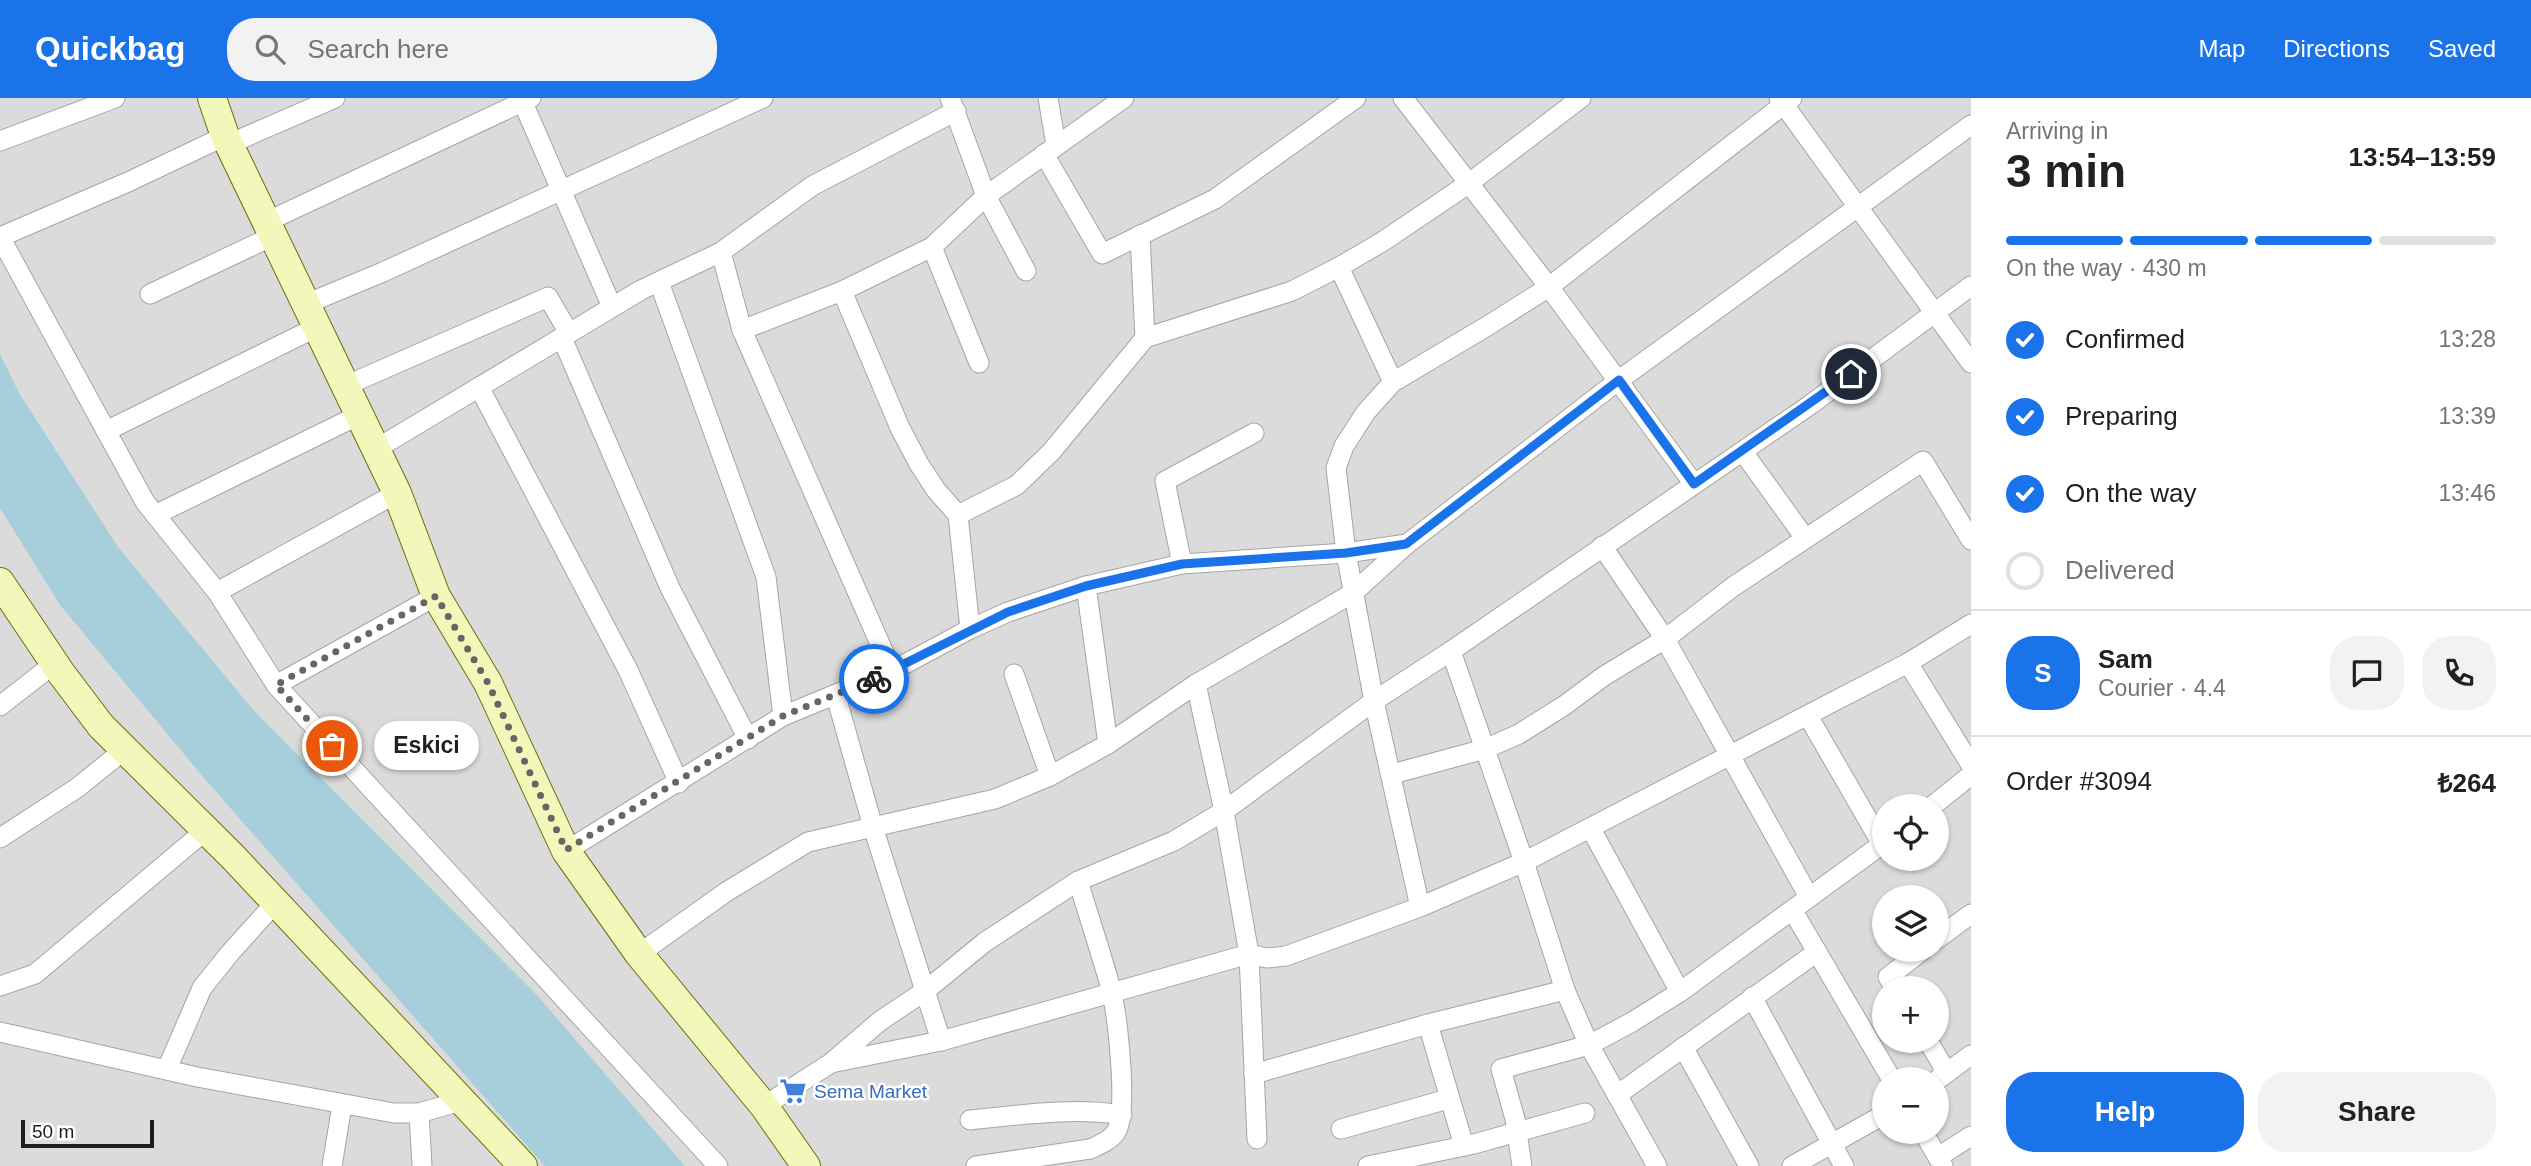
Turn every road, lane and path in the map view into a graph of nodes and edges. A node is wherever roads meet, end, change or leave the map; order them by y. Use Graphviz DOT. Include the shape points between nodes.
graph roads {
  1 [pos="115,98"];
  2 [pos="212,98"];
  3 [pos="335,98"];
  4 [pos="763,98"];
  5 [pos="1048,98"];
  6 [pos="1124,98"];
  7 [pos="1356,98"];
  8 [pos="1403,98"];
  9 [pos="1581,98"];
  10 [pos="525,99"];
  11 [pos="1785,100"];
  12 [pos="953,105"];
  13 [pos="1971,125"];
  14 [pos="227,140"];
  15 [pos="0,141"];
  16 [pos="1050,149"];
  17 [pos="1468,184"];
  18 [pos="561,189"];
  19 [pos="986,196"];
  20 [pos="1859,208"];
  21 [pos="270,229"];
  22 [pos="1140,235"];
  23 [pos="0,237"];
  24 [pos="932,247"];
  25 [pos="721,252"];
  26 [pos="1339,267"];
  27 [pos="1027,271"];
  28 [pos="659,282"];
  29 [pos="1971,286"];
  30 [pos="1549,287"];
  31 [pos="842,291"];
  32 [pos="150,294"];
  33 [pos="612,307"];
  34 [pos="1935,312"];
  35 [pos="312,316"];
  36 [pos="742,330"];
  37 [pos="566,335"];
  38 [pos="1145,338"];
  39 [pos="979,363"];
  40 [pos="1971,363"];
  41 [pos="1619,380"];
  42 [pos="1393,382"];
  43 [pos="345,386"];
  44 [pos="479,387"];
  45 [pos="359,415"];
  46 [pos="106,431"];
  47 [pos="1254,433"];
  48 [pos="376,449"];
  49 [pos="1742,452"];
  50 [pos="1694,484"];
  51 [pos="397,493"];
  52 [pos="1964,509"];
  53 [pos="155,515"];
  54 [pos="958,515"];
  55 [pos="1805,538"];
  56 [pos="1971,540"];
  57 [pos="1406,544"];
  58 [pos="1602,546"];
  59 [pos="1346,553"];
  60 [pos="1182,564"];
  61 [pos="0,582"];
  62 [pos="1086,586"];
  63 [pos="217,592"];
  64 [pos="1353,593"];
  65 [pos="436,596"];
  66 [pos="1971,624"];
  67 [pos="970,629"];
  68 [pos="1665,639"];
  69 [pos="1451,651"];
  70 [pos="55,663"];
  71 [pos="1908,663"];
  72 [pos="892,671"];
  73 [pos="1014,674"];
  74 [pos="1196,684"];
  75 [pos="276,685"];
  76 [pos="836,696"];
  77 [pos="1374,701"];
  78 [pos="0,706"];
  79 [pos="783,716"];
  80 [pos="1808,716"];
  81 [pos="748,739"];
  82 [pos="1108,744"];
  83 [pos="1485,749"];
  84 [pos="124,750"];
  85 [pos="1731,755"];
  86 [pos="1971,765"];
  87 [pos="1392,774"];
  88 [pos="1971,775"];
  89 [pos="1050,776"];
  90 [pos="679,783"];
  91 [pos="1947,794"];
  92 [pos="1224,811"];
  93 [pos="1872,823"];
  94 [pos="873,827"];
  95 [pos="1591,829"];
  96 [pos="206,830"];
  97 [pos="0,838"];
  98 [pos="566,850"];
  99 [pos="1872,852"];
  100 [pos="1524,862"];
  101 [pos="1079,881"];
  102 [pos="1809,897"];
  103 [pos="276,902"];
  104 [pos="1420,906"];
  105 [pos="1793,911"];
  106 [pos="1971,914"];
  107 [pos="1949,930"];
  108 [pos="1818,951"];
  109 [pos="639,954"];
  110 [pos="1249,954"];
  111 [pos="1907,962"];
  112 [pos="1889,976"];
  113 [pos="0,985"];
  114 [pos="1565,990"];
  115 [pos="925,992"];
  116 [pos="1112,992"];
  117 [pos="1679,992"];
  118 [pos="1752,997"];
  119 [pos="1427,1024"];
  120 [pos="0,1032"];
  121 [pos="941,1041"];
  122 [pos="1589,1045"];
  123 [pos="1683,1047"];
  124 [pos="1971,1055"];
  125 [pos="831,1063"];
  126 [pos="1885,1067"];
  127 [pos="167,1069"];
  128 [pos="1949,1071"];
  129 [pos="1254,1074"];
  130 [pos="1617,1095"];
  131 [pos="1448,1099"];
  132 [pos="461,1101"];
  133 [pos="342,1105"];
  134 [pos="764,1106"];
  135 [pos="419,1112"];
  136 [pos="1585,1112"];
  137 [pos="1122,1115"];
  138 [pos="970,1120"];
  139 [pos="1872,1121"];
  140 [pos="1341,1129"];
  141 [pos="1517,1132"];
  142 [pos="1971,1136"];
  143 [pos="1257,1139"];
  144 [pos="1831,1144"];
  145 [pos="1930,1144"];
  146 [pos="1464,1146"];
  147 [pos="1940,1162"];
  148 [pos="332,1166"];
  149 [pos="422,1166"];
  150 [pos="523,1166"];
  151 [pos="718,1166"];
  152 [pos="806,1166"];
  153 [pos="976,1166"];
  154 [pos="1368,1166"];
  155 [pos="1522,1166"];
  156 [pos="1657,1166"];
  157 [pos="1749,1166"];
  158 [pos="1792,1166"];
  159 [pos="1844,1166"];
  1 -- 15 [label="street"];
  2 -- 14 [label="main road"];
  3 -- 14 [label="street"];
  4 -- 18 [label="street"];
  5 -- 16 [label="street"];
  6 -- 16 [label="street"];
  7 -- 22 [label="street" via="1214,199"];
  8 -- 17 [label="street"];
  9 -- 17 [label="street"];
  10 -- 18 [label="street"];
  10 -- 21 [label="street"];
  11 -- 20 [label="street"];
  11 -- 30 [label="street"];
  12 -- 19 [label="street"];
  12 -- 25 [label="street" via="812,186"];
  13 -- 20 [label="street"];
  14 -- 21 [label="main road"];
  14 -- 23 [label="street"];
  16 -- 19 [label="street"];
  16 -- 22 [label="street" via="1102,254"];
  17 -- 26 [label="street"];
  17 -- 30 [label="street"];
  18 -- 33 [label="street"];
  18 -- 35 [label="street" via="383,272"];
  19 -- 24 [label="street"];
  19 -- 27 [label="street"];
  20 -- 34 [label="street"];
  20 -- 41 [label="street"];
  21 -- 32 [label="street"];
  21 -- 35 [label="main road"];
  22 -- 38 [label="street"];
  23 -- 46 [label="street"];
  24 -- 31 [label="street"];
  24 -- 39 [label="street"];
  25 -- 28 [label="street"];
  25 -- 36 [label="street"];
  26 -- 38 [label="street" via="1292,291"];
  26 -- 42 [label="street"];
  28 -- 33 [label="street"];
  28 -- 79 [label="street" via="766,577"];
  29 -- 34 [label="street"];
  30 -- 41 [label="street"];
  30 -- 42 [label="street"];
  31 -- 36 [label="street"];
  31 -- 54 [label="street" via="906,440 936,490"];
  33 -- 37 [label="street"];
  34 -- 40 [label="street"];
  34 -- 49 [label="street"];
  35 -- 43 [label="main road"];
  35 -- 46 [label="street"];
  36 -- 72 [label="street"];
  37 -- 43 [label="street" via="548,297"];
  37 -- 44 [label="street"];
  37 -- 81 [label="street" via="670,588"];
  38 -- 54 [label="street" via="1052,451 1017,485"];
  41 -- 50 [label="street"];
  41 -- 57 [label="street"];
  42 -- 59 [label="street" via="1360,420 1336,468"];
  43 -- 45 [label="main road"];
  44 -- 48 [label="street"];
  44 -- 90 [label="street" via="628,670"];
  45 -- 48 [label="main road"];
  45 -- 53 [label="street"];
  46 -- 53 [label="street"];
  47 -- 60 [label="street" via="1165,481"];
  48 -- 51 [label="main road"];
  49 -- 50 [label="street"];
  49 -- 55 [label="street"];
  50 -- 58 [label="street"];
  51 -- 63 [label="street"];
  51 -- 65 [label="main road"];
  52 -- 55 [label="street" via="1923,461"];
  52 -- 56 [label="street"];
  53 -- 63 [label="street"];
  54 -- 67 [label="street"];
  55 -- 68 [label="street"];
  57 -- 59 [label="street"];
  57 -- 64 [label="street"];
  58 -- 68 [label="street"];
  58 -- 69 [label="street"];
  59 -- 60 [label="street"];
  59 -- 64 [label="street"];
  60 -- 62 [label="street"];
  61 -- 70 [label="main road"];
  62 -- 67 [label="street"];
  62 -- 82 [label="street"];
  63 -- 75 [label="street"];
  64 -- 74 [label="street"];
  64 -- 77 [label="street"];
  65 -- 75 [label="street"];
  65 -- 98 [label="main road" via="488,683"];
  66 -- 71 [label="street"];
  67 -- 72 [label="street"];
  68 -- 83 [label="street" via="1519,734"];
  68 -- 85 [label="street"];
  69 -- 77 [label="street"];
  69 -- 83 [label="street"];
  70 -- 78 [label="street"];
  70 -- 84 [label="main road"];
  71 -- 80 [label="street"];
  71 -- 86 [label="street"];
  72 -- 76 [label="street"];
  73 -- 89 [label="street"];
  74 -- 82 [label="street"];
  74 -- 92 [label="street"];
  75 -- 151 [label="street"];
  76 -- 79 [label="street"];
  76 -- 94 [label="street"];
  77 -- 87 [label="street"];
  77 -- 92 [label="street"];
  79 -- 81 [label="street"];
  80 -- 85 [label="street"];
  80 -- 93 [label="street"];
  81 -- 90 [label="street"];
  82 -- 89 [label="street"];
  83 -- 87 [label="street"];
  83 -- 100 [label="street"];
  84 -- 96 [label="main road"];
  84 -- 97 [label="street" via="77,788"];
  85 -- 95 [label="street"];
  85 -- 102 [label="street"];
  87 -- 104 [label="street"];
  88 -- 91 [label="street"];
  89 -- 94 [label="street" via="995,799"];
  90 -- 98 [label="street"];
  92 -- 101 [label="street" via="1174,841"];
  92 -- 110 [label="street"];
  94 -- 109 [label="street" via="808,842 726,892"];
  94 -- 115 [label="street"];
  95 -- 100 [label="street"];
  95 -- 117 [label="street"];
  96 -- 103 [label="main road"];
  96 -- 113 [label="street" via="35,974"];
  98 -- 109 [label="main road"];
  99 -- 102 [label="street"];
  100 -- 104 [label="street"];
  100 -- 114 [label="street"];
  101 -- 115 [label="street" via="985,942"];
  101 -- 116 [label="street"];
  102 -- 105 [label="street"];
  103 -- 127 [label="street" via="202,988"];
  103 -- 132 [label="main road"];
  104 -- 110 [label="street" via="1286,956"];
  105 -- 108 [label="street"];
  105 -- 117 [label="street"];
  106 -- 107 [label="street"];
  108 -- 118 [label="street"];
  108 -- 126 [label="street"];
  109 -- 134 [label="main road"];
  110 -- 116 [label="street"];
  110 -- 129 [label="street"];
  111 -- 112 [label="street"];
  114 -- 119 [label="street"];
  114 -- 122 [label="street"];
  115 -- 121 [label="street"];
  115 -- 125 [label="street" via="880,1021"];
  116 -- 121 [label="street"];
  116 -- 137 [label="street"];
  117 -- 122 [label="street"];
  118 -- 123 [label="street"];
  118 -- 144 [label="street"];
  119 -- 129 [label="street"];
  119 -- 131 [label="street"];
  120 -- 127 [label="street"];
  121 -- 125 [label="street"];
  122 -- 130 [label="street"];
  122 -- 141 [label="street" via="1501,1069"];
  123 -- 130 [label="street"];
  123 -- 157 [label="street"];
  124 -- 128 [label="street"];
  125 -- 134 [label="street"];
  127 -- 133 [label="street"];
  129 -- 143 [label="street"];
  130 -- 156 [label="street"];
  131 -- 140 [label="street"];
  131 -- 146 [label="street"];
  132 -- 135 [label="street"];
  132 -- 150 [label="main road"];
  133 -- 135 [label="street"];
  133 -- 148 [label="street"];
  134 -- 152 [label="main road"];
  135 -- 149 [label="street"];
  136 -- 141 [label="street"];
  137 -- 138 [label="street" via="1058,1111"];
  137 -- 153 [label="street" via="1116,1132 1090,1149"];
  139 -- 144 [label="street"];
  141 -- 146 [label="street"];
  141 -- 155 [label="street"];
  142 -- 147 [label="street"];
  144 -- 158 [label="street"];
  144 -- 159 [label="street"];
  145 -- 147 [label="street"];
  146 -- 154 [label="street"];
}
